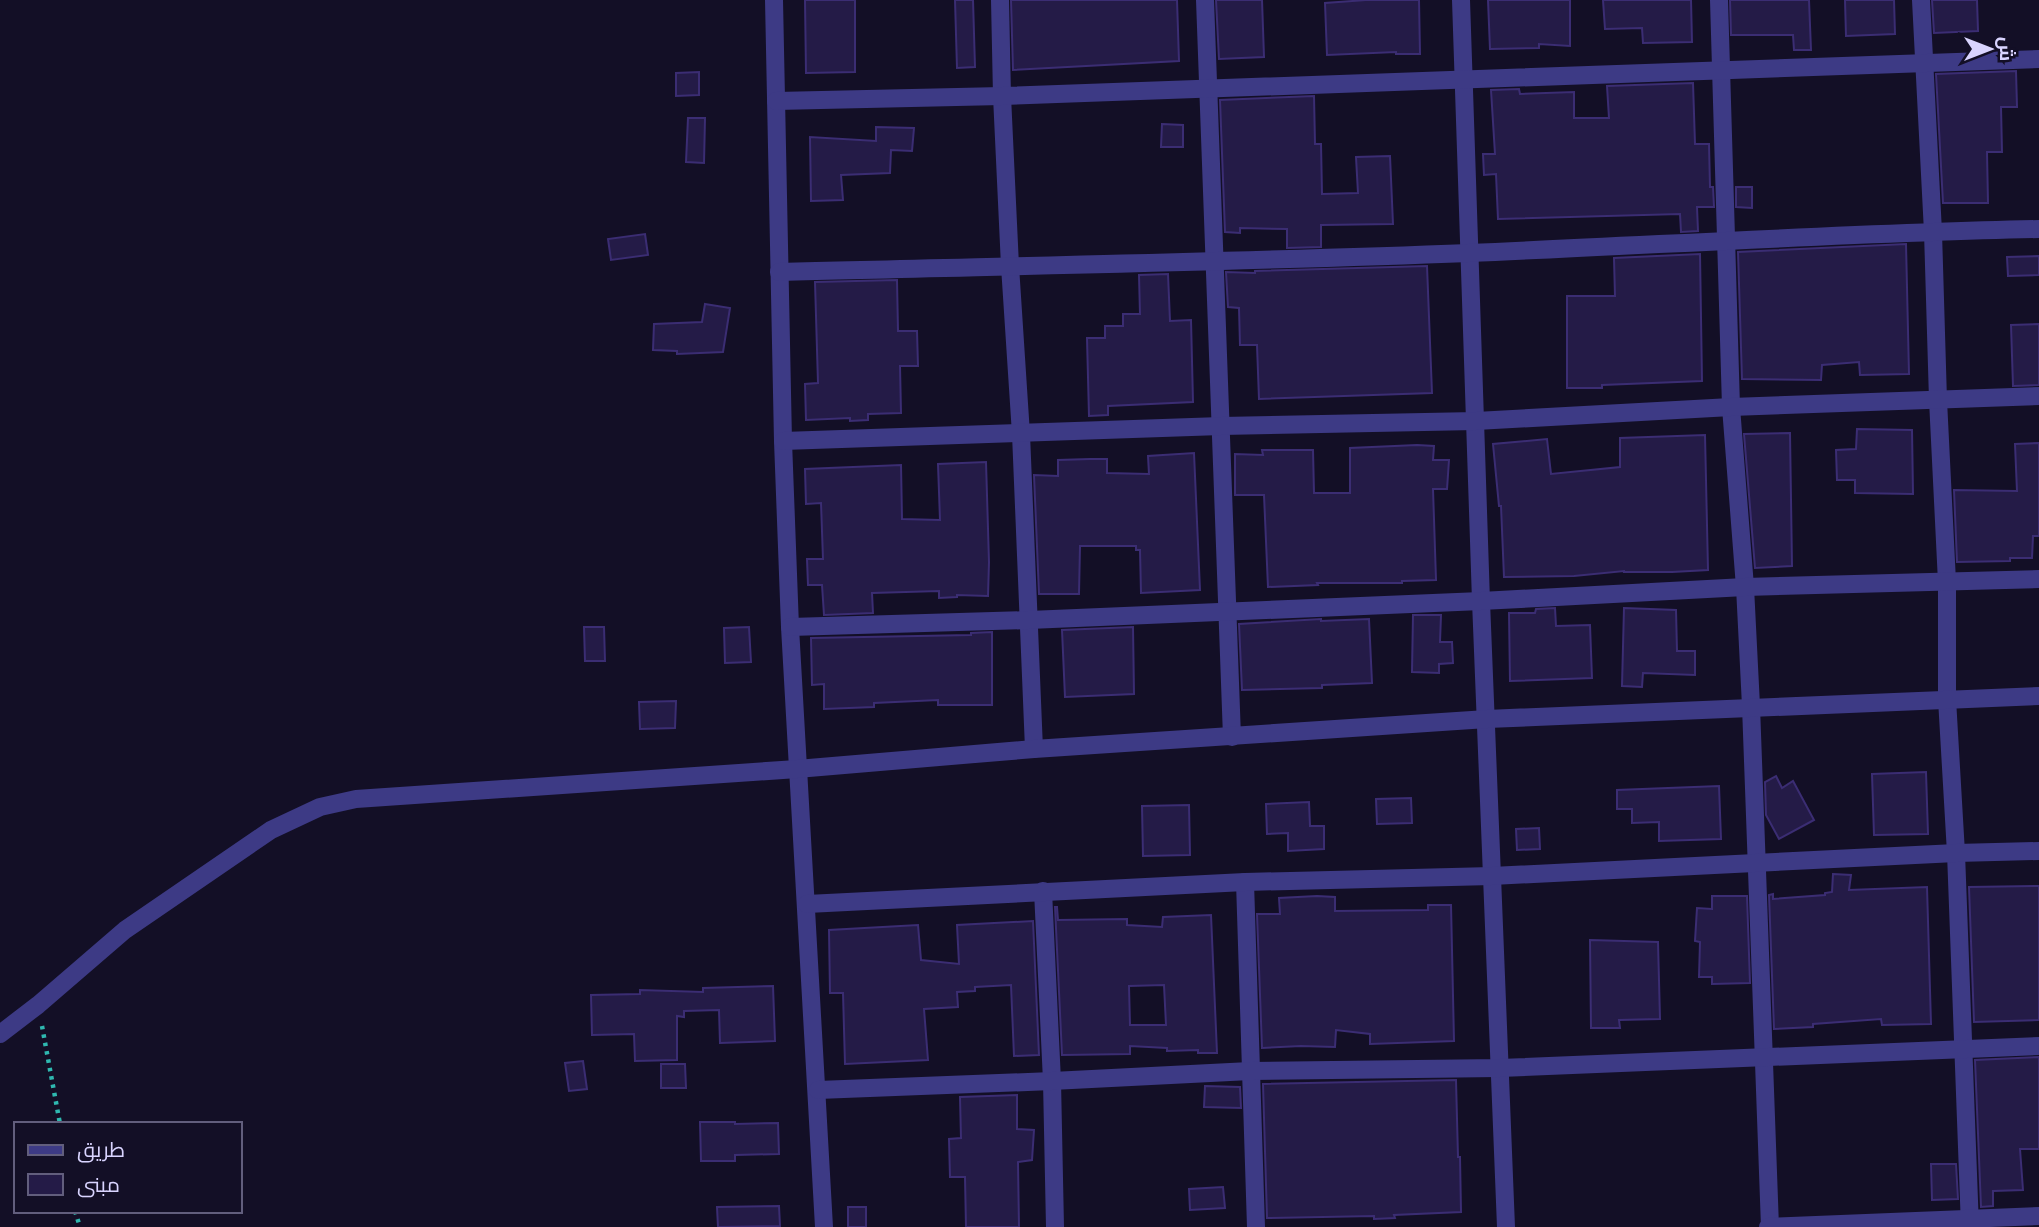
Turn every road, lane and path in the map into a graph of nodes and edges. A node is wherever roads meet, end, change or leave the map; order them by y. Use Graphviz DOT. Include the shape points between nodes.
graph roads {
  1 [pos="774,0"];
  2 [pos="1000,0"];
  3 [pos="1205,0"];
  4 [pos="1461,0"];
  5 [pos="1719,0"];
  6 [pos="1921,0"];
  7 [pos="2039,59"];
  8 [pos="1923,63"];
  9 [pos="1722,70"];
  10 [pos="1464,79"];
  11 [pos="1208,88"];
  12 [pos="1002,96"];
  13 [pos="776,101"];
  14 [pos="2039,229"];
  15 [pos="1933,232"];
  16 [pos="1727,241"];
  17 [pos="1469,253"];
  18 [pos="1214,262"];
  19 [pos="1010,266"];
  20 [pos="779,272"];
  21 [pos="2039,396"];
  22 [pos="1938,400"];
  23 [pos="1731,407"];
  24 [pos="1476,421"];
  25 [pos="1221,426"];
  26 [pos="1021,434"];
  27 [pos="783,441"];
  28 [pos="2039,579"];
  29 [pos="1947,582"];
  30 [pos="1745,587"];
  31 [pos="1481,601"];
  32 [pos="1228,611"];
  33 [pos="1029,620"];
  34 [pos="790,627"];
  35 [pos="2039,696"];
  36 [pos="1947,699"];
  37 [pos="1751,706"];
  38 [pos="1488,719"];
  39 [pos="1232,737"];
  40 [pos="1034,749"];
  41 [pos="797,769"];
  42 [pos="2039,851"];
  43 [pos="1956,853"];
  44 [pos="1757,863"];
  45 [pos="1492,876"];
  46 [pos="1245,882"];
  47 [pos="1043,891"];
  48 [pos="807,904"];
  49 [pos="38,1005"];
  50 [pos="0,1034"];
  51 [pos="2039,1046"];
  52 [pos="1962,1049"];
  53 [pos="1763,1056"];
  54 [pos="1500,1068"];
  55 [pos="1250,1071"];
  56 [pos="1052,1082"];
  57 [pos="818,1090"];
  58 [pos="60,1122"];
  59 [pos="2039,1216"];
  60 [pos="1970,1223"];
  61 [pos="824,1227"];
  62 [pos="1055,1227"];
  63 [pos="1256,1227"];
  64 [pos="1506,1227"];
  65 [pos="1769,1227"];
  1 -- 13 [label="street"];
  2 -- 12 [label="street"];
  3 -- 11 [label="street"];
  4 -- 10 [label="street"];
  5 -- 9 [label="street"];
  6 -- 8 [label="street"];
  7 -- 8 [label="street"];
  8 -- 9 [label="street"];
  8 -- 15 [label="street"];
  9 -- 10 [label="street"];
  9 -- 16 [label="street"];
  10 -- 11 [label="street"];
  10 -- 17 [label="street"];
  11 -- 12 [label="street"];
  11 -- 18 [label="street"];
  12 -- 13 [label="street"];
  12 -- 19 [label="street"];
  13 -- 20 [label="street"];
  14 -- 15 [label="street"];
  15 -- 16 [label="street"];
  15 -- 22 [label="street"];
  16 -- 17 [label="street"];
  16 -- 23 [label="street"];
  17 -- 18 [label="street"];
  17 -- 24 [label="street"];
  18 -- 19 [label="street"];
  18 -- 25 [label="street"];
  19 -- 20 [label="street"];
  19 -- 26 [label="street"];
  20 -- 27 [label="street"];
  21 -- 22 [label="street"];
  22 -- 23 [label="street"];
  22 -- 29 [label="street"];
  23 -- 24 [label="street"];
  23 -- 30 [label="street"];
  24 -- 25 [label="street"];
  24 -- 31 [label="street"];
  25 -- 26 [label="street"];
  25 -- 32 [label="street"];
  26 -- 27 [label="street"];
  26 -- 33 [label="street"];
  27 -- 34 [label="street"];
  28 -- 29 [label="street"];
  29 -- 30 [label="street"];
  29 -- 36 [label="street"];
  30 -- 31 [label="street"];
  30 -- 37 [label="street"];
  31 -- 32 [label="street"];
  31 -- 38 [label="street"];
  32 -- 33 [label="street"];
  32 -- 39 [label="street"];
  33 -- 34 [label="street"];
  33 -- 40 [label="street"];
  34 -- 41 [label="street"];
  35 -- 36 [label="street"];
  36 -- 37 [label="street"];
  36 -- 43 [label="street"];
  37 -- 38 [label="street"];
  37 -- 44 [label="street"];
  38 -- 39 [label="street"];
  38 -- 45 [label="street"];
  39 -- 40 [label="street"];
  40 -- 41 [label="street"];
  41 -- 48 [label="street"];
  41 -- 49 [label="street" via="356,799 320,807 271,830 125,930"];
  42 -- 43 [label="street"];
  43 -- 44 [label="street"];
  43 -- 52 [label="street"];
  44 -- 45 [label="street"];
  44 -- 53 [label="street"];
  45 -- 46 [label="street"];
  45 -- 54 [label="street"];
  46 -- 47 [label="street"];
  46 -- 55 [label="street"];
  47 -- 48 [label="street"];
  47 -- 56 [label="street"];
  48 -- 57 [label="street"];
  49 -- 50 [label="street"];
  49 -- 58 [label="path"];
  51 -- 52 [label="street"];
  52 -- 53 [label="street"];
  52 -- 60 [label="street"];
  53 -- 54 [label="street"];
  53 -- 65 [label="street"];
  54 -- 55 [label="street"];
  54 -- 64 [label="street"];
  55 -- 56 [label="street"];
  55 -- 63 [label="street"];
  56 -- 57 [label="street"];
  56 -- 62 [label="street"];
  57 -- 61 [label="street"];
  59 -- 60 [label="street"];
  60 -- 65 [label="street"];
}
